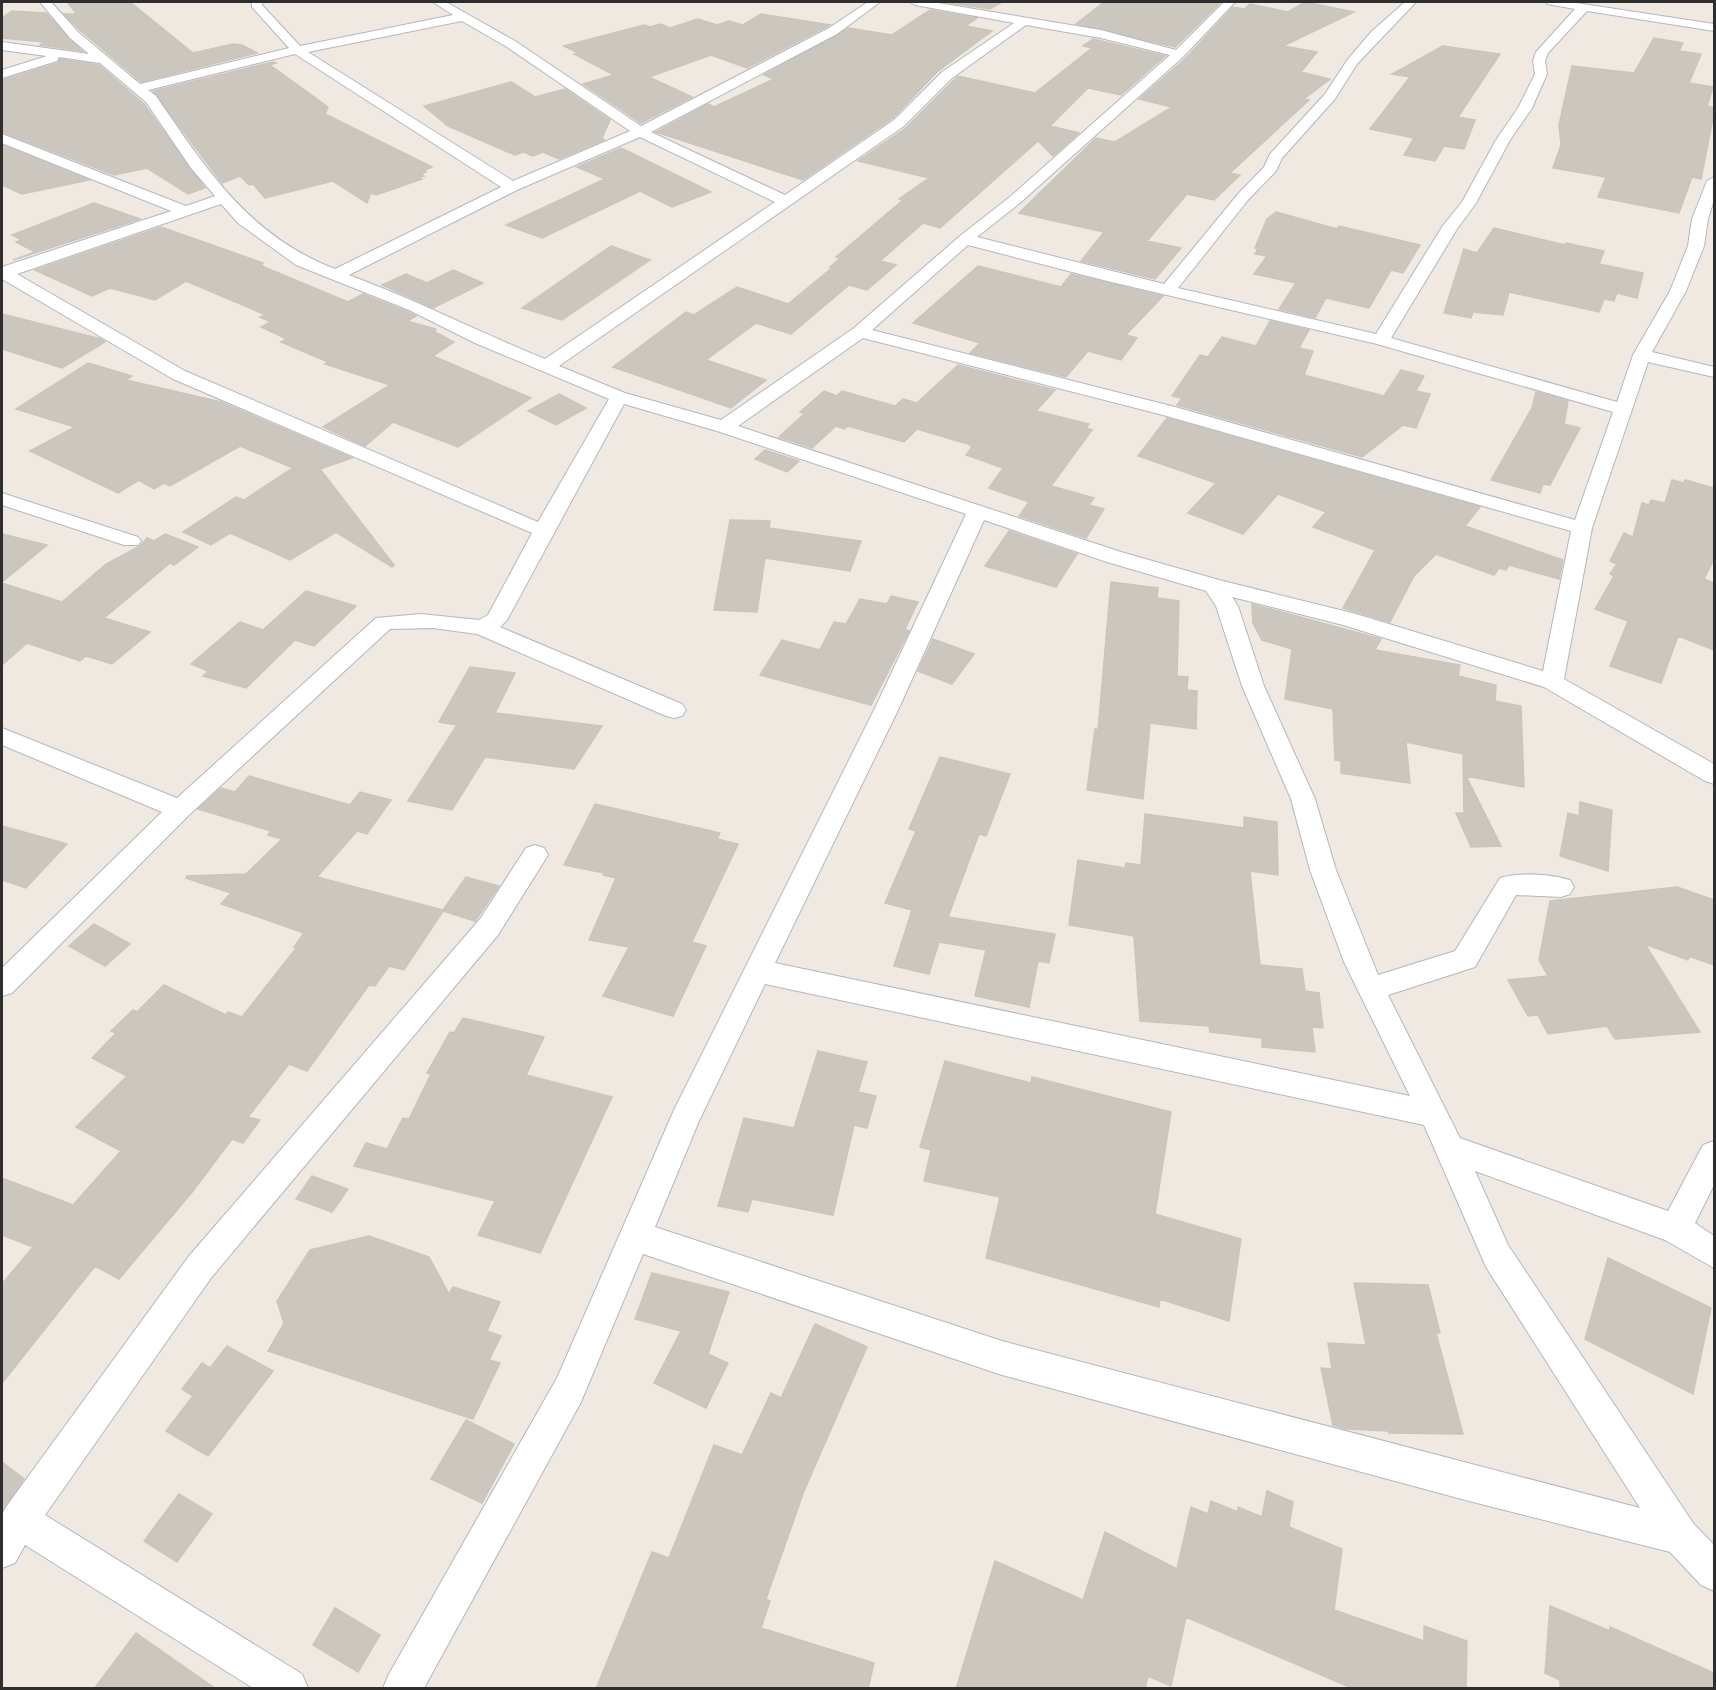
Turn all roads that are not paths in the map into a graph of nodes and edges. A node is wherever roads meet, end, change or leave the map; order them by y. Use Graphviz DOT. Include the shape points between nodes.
graph roads {
  1 [pos="45,2"];
  2 [pos="257,2"];
  3 [pos="439,2"];
  4 [pos="875,2"];
  5 [pos="915,2"];
  6 [pos="1230,2"];
  7 [pos="1411,2"];
  8 [pos="1551,2"];
  9 [pos="1584,7"];
  10 [pos="463,17"];
  11 [pos="1024,21"];
  12 [pos="1714,27"];
  13 [pos="2,46"];
  14 [pos="297,50"];
  15 [pos="1179,54"];
  16 [pos="61,55"];
  17 [pos="101,59"];
  18 [pos="2,74"];
  19 [pos="138,88"];
  20 [pos="640,132"];
  21 [pos="2,138"];
  22 [pos="1714,182"];
  23 [pos="512,187"];
  24 [pos="224,198"];
  25 [pos="787,202"];
  26 [pos="187,212"];
  27 [pos="965,239"];
  28 [pos="2,273"];
  29 [pos="336,274"];
  30 [pos="1169,289"];
  31 [pos="860,332"];
  32 [pos="1381,339"];
  33 [pos="1642,355"];
  34 [pos="547,366"];
  35 [pos="1714,372"];
  36 [pos="619,397"];
  37 [pos="1622,409"];
  38 [pos="724,427"];
  39 [pos="2,499"];
  40 [pos="977,513"];
  41 [pos="1582,528"];
  42 [pos="543,531"];
  43 [pos="131,541"];
  44 [pos="1214,586"];
  45 [pos="482,628"];
  46 [pos="1552,682"];
  47 [pos="674,710"];
  48 [pos="2,736"];
  49 [pos="1714,775"];
  50 [pos="180,809"];
  51 [pos="535,855"];
  52 [pos="1561,887"];
  53 [pos="758,971"];
  54 [pos="2,985"];
  55 [pos="1371,989"];
  56 [pos="1434,1114"];
  57 [pos="1449,1148"];
  58 [pos="1714,1155"];
  59 [pos="1675,1229"];
  60 [pos="635,1236"];
  61 [pos="1714,1253"];
  62 [pos="10,1535"];
  63 [pos="1680,1536"];
  64 [pos="1714,1572"];
  65 [pos="288,1689"];
  66 [pos="403,1689"];
  1 -- 17 [label="street"];
  2 -- 14 [label="street"];
  3 -- 10 [label="street"];
  4 -- 20 [label="street" via="833,31"];
  5 -- 11 [label="street"];
  6 -- 15 [label="street"];
  7 -- 30 [label="street" via="1394,15 1352,62 1330,96 1275,157 1271,168"];
  8 -- 9 [label="street"];
  9 -- 12 [label="street"];
  9 -- 32 [label="street" via="1542,52 1541,74 1525,108"];
  10 -- 14 [label="street"];
  10 -- 20 [label="street" via="511,44"];
  11 -- 15 [label="street" via="1101,34"];
  11 -- 25 [label="street" via="947,75 899,123"];
  13 -- 16 [label="street"];
  14 -- 19 [label="street"];
  14 -- 23 [label="street"];
  15 -- 27 [label="street" via="1016,199"];
  16 -- 17 [label="street"];
  16 -- 18 [label="street"];
  17 -- 19 [label="street"];
  19 -- 24 [label="street" via="151,99"];
  20 -- 23 [label="street"];
  20 -- 25 [label="street"];
  21 -- 26 [label="street"];
  22 -- 33 [label="street" via="1678,291"];
  23 -- 29 [label="street"];
  24 -- 26 [label="street"];
  24 -- 29 [label="street" via="270,242 302,262"];
  25 -- 34 [label="street"];
  26 -- 28 [label="street"];
  27 -- 30 [label="street"];
  27 -- 31 [label="street"];
  28 -- 42 [label="street" via="179,375"];
  29 -- 34 [label="street"];
  30 -- 32 [label="street"];
  31 -- 38 [label="street"];
  31 -- 41 [label="street" via="1169,411"];
  32 -- 37 [label="street"];
  33 -- 35 [label="street"];
  33 -- 37 [label="street"];
  34 -- 36 [label="street"];
  36 -- 38 [label="street"];
  36 -- 42 [label="street"];
  37 -- 41 [label="street"];
  38 -- 40 [label="street"];
  39 -- 43 [label="street"];
  40 -- 44 [label="street"];
  40 -- 53 [label="street"];
  41 -- 46 [label="street"];
  42 -- 45 [label="street" via="496,620"];
  44 -- 46 [label="street" via="1359,622"];
  44 -- 55 [label="street" via="1227,606 1253,686 1303,799 1323,870"];
  45 -- 47 [label="street"];
  45 -- 50 [label="street" via="449,622 384,623"];
  46 -- 49 [label="street"];
  48 -- 50 [label="street"];
  50 -- 54 [label="street"];
  51 -- 62 [label="street" via="489,927 200,1267"];
  52 -- 55 [label="street" via="1509,885 1465,959"];
  53 -- 56 [label="street"];
  53 -- 60 [label="street" via="685,1119"];
  55 -- 56 [label="street"];
  56 -- 57 [label="street"];
  57 -- 59 [label="street"];
  57 -- 63 [label="street" via="1497,1256"];
  58 -- 59 [label="street"];
  59 -- 61 [label="street"];
  60 -- 63 [label="street" via="1002,1358"];
  60 -- 66 [label="street" via="569,1390"];
  62 -- 65 [label="street"];
  63 -- 64 [label="street"];
}
